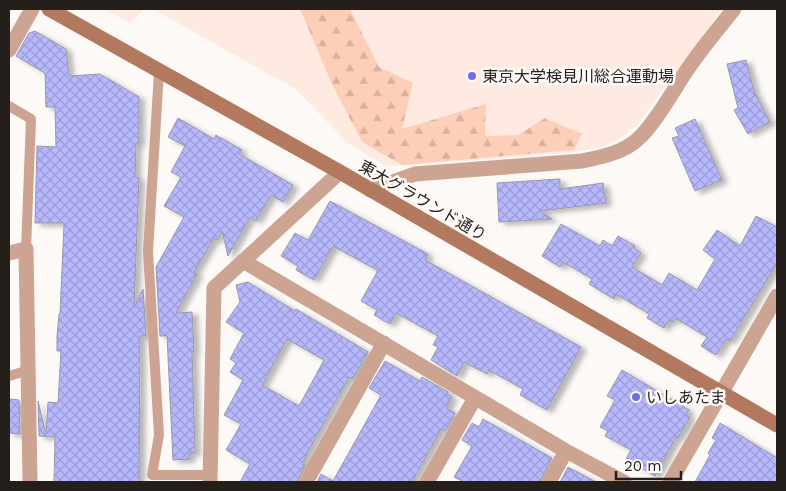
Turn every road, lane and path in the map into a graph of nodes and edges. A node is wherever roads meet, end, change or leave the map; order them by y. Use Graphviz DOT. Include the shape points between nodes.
graph roads {
  1 [pos="32,9"];
  2 [pos="49,9"];
  3 [pos="734,9"];
  4 [pos="9,50"];
  5 [pos="158,72"];
  6 [pos="9,106"];
  7 [pos="340,172"];
  8 [pos="370,190"];
  9 [pos="26,249"];
  10 [pos="9,253"];
  11 [pos="243,261"];
  12 [pos="777,296"];
  13 [pos="384,343"];
  14 [pos="29,370"];
  15 [pos="9,376"];
  16 [pos="721,393"];
  17 [pos="475,398"];
  18 [pos="777,425"];
  19 [pos="566,451"];
  20 [pos="210,479"];
  21 [pos="30,482"];
  22 [pos="306,482"];
  23 [pos="427,482"];
  24 [pos="549,482"];
  25 [pos="624,482"];
  26 [pos="670,482"];
  1 -- 4 [label="street"];
  2 -- 5 [label="street, 東大グラウンド通り"];
  3 -- 8 [label="street" via="694,59 648,129 627,147 582,161 415,174"];
  5 -- 7 [label="street, 東大グラウンド通り"];
  5 -- 20 [label="lane" via="148,251 159,435 152,475"];
  6 -- 9 [label="lane" via="31,119"];
  7 -- 8 [label="street, 東大グラウンド通り"];
  7 -- 11 [label="street"];
  8 -- 16 [label="street, 東大グラウンド通り"];
  9 -- 10 [label="street"];
  9 -- 14 [label="street"];
  11 -- 13 [label="street"];
  11 -- 20 [label="street" via="214,288"];
  12 -- 16 [label="street"];
  13 -- 17 [label="street"];
  13 -- 22 [label="street"];
  14 -- 15 [label="lane"];
  14 -- 21 [label="street"];
  16 -- 18 [label="street, 東大グラウンド通り"];
  16 -- 26 [label="street"];
  17 -- 19 [label="street"];
  17 -- 23 [label="street"];
  19 -- 24 [label="street"];
  19 -- 25 [label="street"];
}
